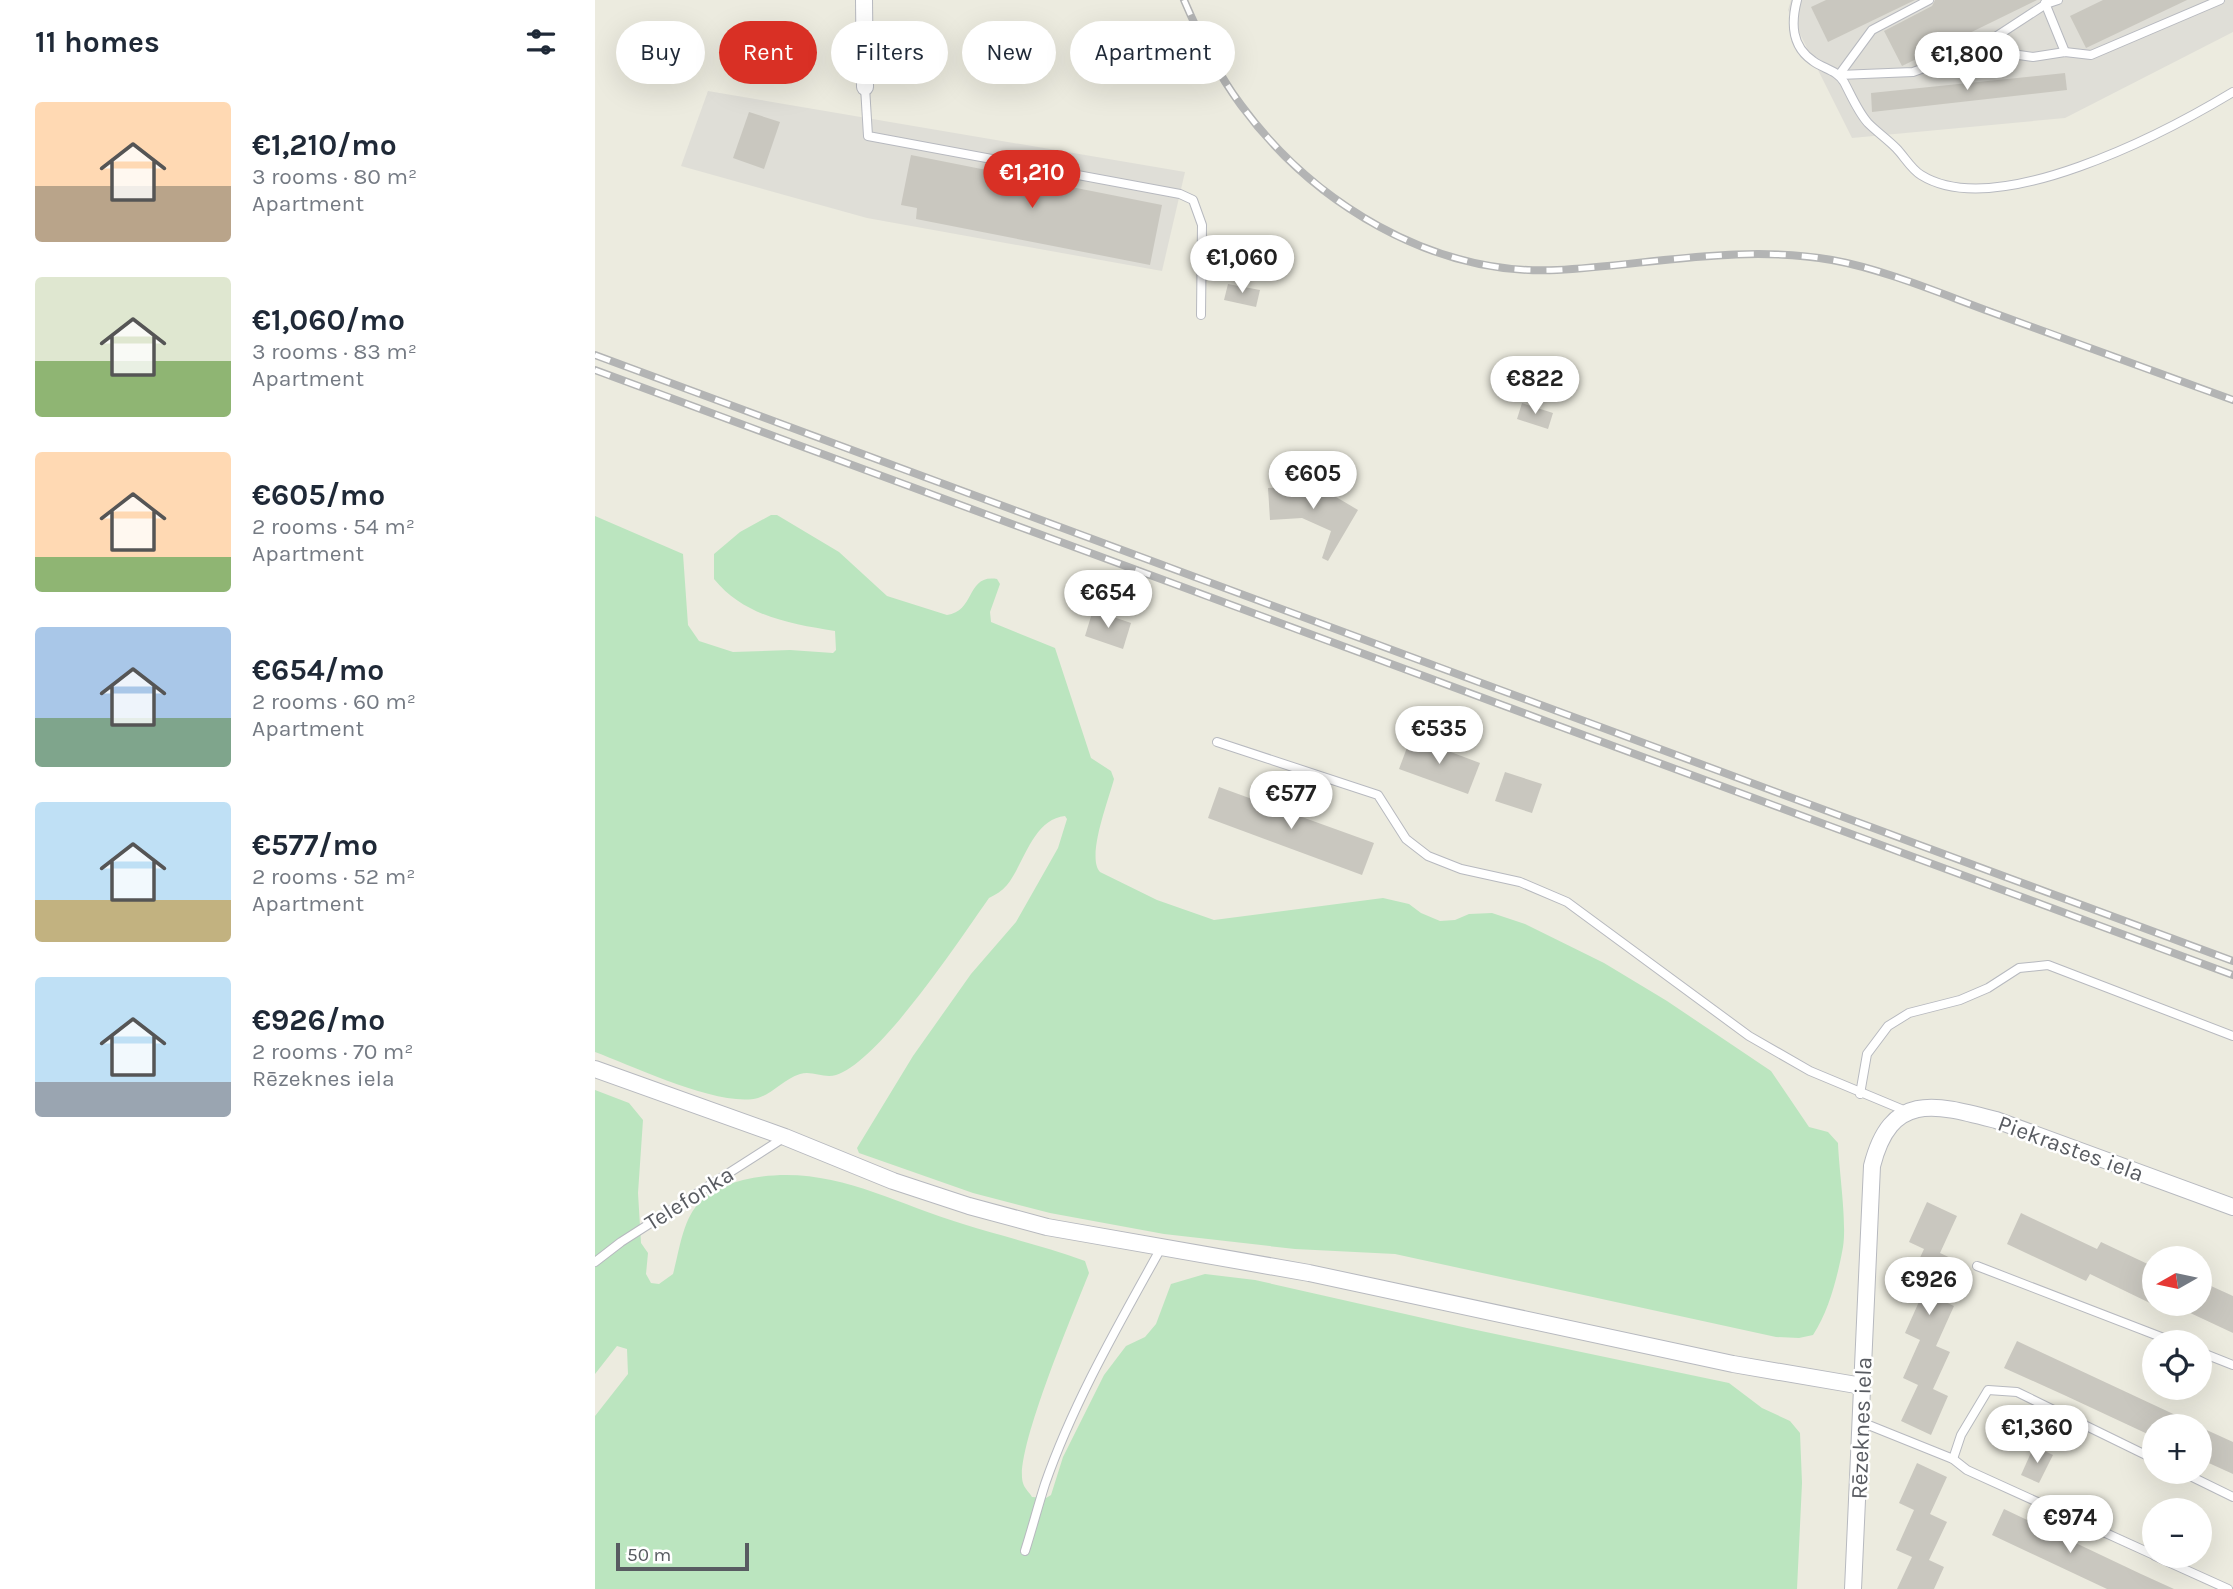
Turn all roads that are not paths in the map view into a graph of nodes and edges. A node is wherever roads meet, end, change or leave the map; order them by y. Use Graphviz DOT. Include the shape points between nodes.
graph roads {
  1 [pos="864,0"];
  2 [pos="1797,0"];
  3 [pos="1929,0"];
  4 [pos="2058,0"];
  5 [pos="2220,0"];
  6 [pos="2045,2"];
  7 [pos="1977,49"];
  8 [pos="2065,52"];
  9 [pos="1839,75"];
  10 [pos="865,87"];
  11 [pos="2233,92"];
  12 [pos="1201,315"];
  13 [pos="1217,742"];
  14 [pos="2233,1036"];
  15 [pos="595,1069"];
  16 [pos="1860,1094"];
  17 [pos="1906,1111"];
  18 [pos="785,1138"];
  19 [pos="2233,1207"];
  20 [pos="1161,1248"];
  21 [pos="595,1262"];
  22 [pos="1977,1266"];
  23 [pos="2143,1330"];
  24 [pos="2212,1357"];
  25 [pos="2233,1365"];
  26 [pos="1862,1386"];
  27 [pos="1861,1422"];
  28 [pos="2142,1453"];
  29 [pos="1953,1459"];
  30 [pos="2206,1484"];
  31 [pos="2233,1497"];
  32 [pos="2142,1550"];
  33 [pos="1025,1551"];
  34 [pos="2182,1568"];
  35 [pos="1853,1589"];
  36 [pos="2228,1589"];
  1 -- 10 [label="street"];
  2 -- 9 [label="lane" via="1791,22 1795,38 1811,60"];
  3 -- 9 [label="lane" via="1873,30"];
  4 -- 6 [label="lane"];
  5 -- 8 [label="lane" via="2091,55"];
  6 -- 7 [label="lane"];
  6 -- 8 [label="lane"];
  7 -- 8 [label="lane" via="2033,57"];
  7 -- 9 [label="lane" via="1913,72"];
  9 -- 11 [label="lane" via="1867,121 1919,174 1953,189 1986,190 2053,174 2140,142"];
  10 -- 12 [label="lane" via="867,135 1193,200 1202,225"];
  13 -- 16 [label="lane" via="1378,795 1406,839 1428,856 1461,869 1520,882 1567,902 1749,1036"];
  14 -- 16 [label="lane" via="2047,965 2019,968 1960,1000 1909,1013 1888,1026 1867,1054"];
  15 -- 18 [label="street"];
  16 -- 17 [label="lane"];
  17 -- 19 [label="street, Piekrastes iela" via="1961,1111 1996,1120"];
  17 -- 26 [label="street, Rēzeknes iela" via="1888,1125 1872,1167"];
  18 -- 20 [label="street" via="969,1206 1048,1227"];
  18 -- 21 [label="lane, Telefonka"];
  20 -- 26 [label="street" via="1309,1273 1733,1364"];
  20 -- 33 [label="lane" via="1078,1405"];
  22 -- 23 [label="lane"];
  24 -- 25 [label="lane"];
  26 -- 27 [label="street, Rēzeknes iela"];
  27 -- 29 [label="lane"];
  27 -- 35 [label="street, Rēzeknes iela"];
  28 -- 29 [label="lane" via="2017,1392 1988,1390 1961,1435"];
  29 -- 32 [label="lane" via="1967,1470"];
  30 -- 31 [label="lane"];
  34 -- 36 [label="lane"];
}
